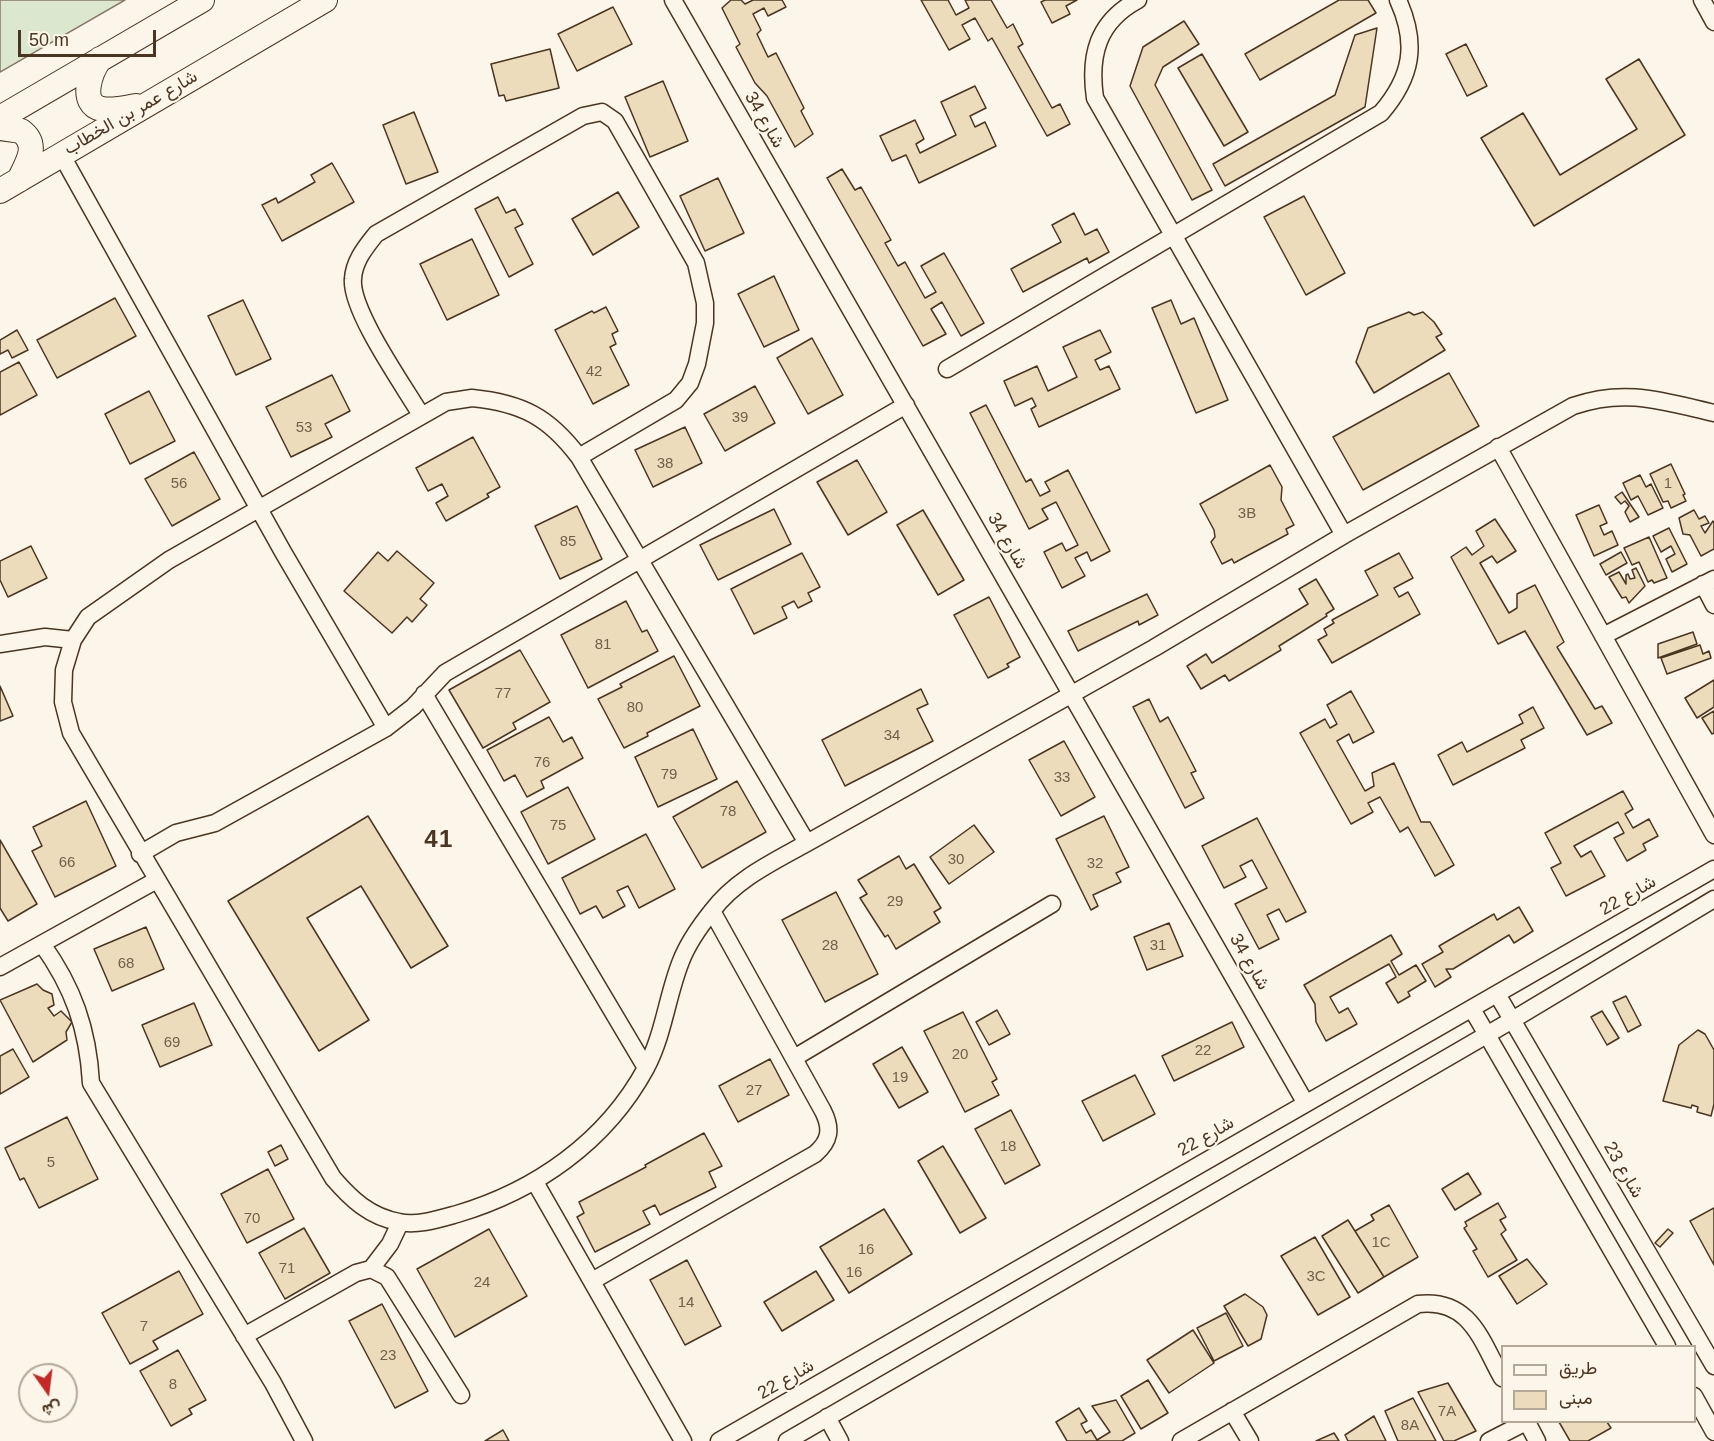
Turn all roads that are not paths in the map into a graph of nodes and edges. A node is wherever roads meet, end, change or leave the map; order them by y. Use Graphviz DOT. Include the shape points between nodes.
graph roads {
  1 [pos="202,0"];
  2 [pos="324,0"];
  3 [pos="673,0"];
  4 [pos="1137,0"];
  5 [pos="1398,0"];
  6 [pos="1702,0"];
  7 [pos="1714,22"];
  8 [pos="100,59"];
  9 [pos="148,103"];
  10 [pos="0,118"];
  11 [pos="0,128"];
  12 [pos="62,154"];
  13 [pos="9,185"];
  14 [pos="1174,237"];
  15 [pos="947,369"];
  16 [pos="906,405"];
  17 [pos="1714,413"];
  18 [pos="421,415"];
  19 [pos="1498,447"];
  20 [pos="579,457"];
  21 [pos="258,509"];
  22 [pos="1344,535"];
  23 [pos="638,558"];
  24 [pos="1708,581"];
  25 [pos="1714,605"];
  26 [pos="1603,636"];
  27 [pos="74,640"];
  28 [pos="0,644"];
  29 [pos="424,694"];
  30 [pos="1072,694"];
  31 [pos="386,728"];
  32 [pos="1714,835"];
  33 [pos="807,843"];
  34 [pos="140,854"];
  35 [pos="1714,869"];
  36 [pos="155,881"];
  37 [pos="1714,899"];
  38 [pos="1052,904"];
  39 [pos="712,911"];
  40 [pos="42,944"];
  41 [pos="0,967"];
  42 [pos="1497,994"];
  43 [pos="1472,1009"];
  44 [pos="1514,1019"];
  45 [pos="1487,1035"];
  46 [pos="794,1058"];
  47 [pos="646,1068"];
  48 [pos="1305,1102"];
  49 [pos="535,1182"];
  50 [pos="400,1223"];
  51 [pos="371,1269"];
  52 [pos="592,1281"];
  53 [pos="244,1336"];
  54 [pos="1666,1345"];
  55 [pos="1714,1366"];
  56 [pos="1501,1375"];
  57 [pos="461,1395"];
  58 [pos="1696,1398"];
  59 [pos="1232,1411"];
  60 [pos="827,1417"];
  61 [pos="1524,1423"];
  62 [pos="1527,1423"];
  63 [pos="1714,1432"];
  64 [pos="304,1441"];
  65 [pos="684,1441"];
  66 [pos="719,1441"];
  67 [pos="787,1441"];
  68 [pos="840,1441"];
  69 [pos="1181,1441"];
  70 [pos="1250,1441"];
  71 [pos="1489,1441"];
  72 [pos="1538,1441"];
  1 -- 8 [label="street"];
  2 -- 9 [label="street, شارع عمر بن الخطاب"];
  3 -- 16 [label="street, شارع 34"];
  4 -- 14 [label="street" via="1109,22 1096,45 1091,72 1095,98"];
  5 -- 14 [label="street" via="1408,24 1411,48 1407,72 1397,95 1381,113"];
  6 -- 7 [label="street"];
  8 -- 9 [label="street" via="89,79 89,97 95,106 122,108"];
  8 -- 10 [label="street"];
  9 -- 12 [label="street, شارع عمر بن الخطاب"];
  11 -- 13 [label="street" via="21,131 32,154"];
  12 -- 13 [label="street, شارع عمر بن الخطاب"];
  12 -- 21 [label="street"];
  14 -- 15 [label="street"];
  14 -- 22 [label="street"];
  16 -- 23 [label="street"];
  16 -- 30 [label="street, شارع 34"];
  17 -- 19 [label="street" via="1641,396 1595,399 1563,411"];
  18 -- 20 [label="street" via="446,402 472,398 500,401 545,421"];
  18 -- 20 [label="street" via="358,305 352,280 359,255 376,234 583,116 602,112 615,121 696,264 704,293 705,323 690,383 676,400"];
  18 -- 21 [label="street"];
  19 -- 22 [label="street"];
  19 -- 26 [label="street"];
  20 -- 23 [label="street"];
  21 -- 27 [label="street" via="169,560 88,617"];
  21 -- 31 [label="street"];
  22 -- 30 [label="street"];
  23 -- 29 [label="street" via="445,673"];
  23 -- 33 [label="street"];
  24 -- 25 [label="street"];
  24 -- 26 [label="street"];
  26 -- 32 [label="street"];
  27 -- 28 [label="street" via="45,637"];
  27 -- 34 [label="street" via="64,670 63,702 70,733"];
  29 -- 31 [label="street"];
  29 -- 47 [label="street"];
  30 -- 33 [label="street"];
  30 -- 48 [label="street, شارع 34"];
  31 -- 34 [label="street" via="215,823 176,833"];
  33 -- 39 [label="street" via="729,890"];
  34 -- 36 [label="street"];
  35 -- 42 [label="street, شارع 22"];
  36 -- 40 [label="street"];
  36 -- 50 [label="street" via="333,1178 351,1199"];
  37 -- 44 [label="street"];
  38 -- 46 [label="street"];
  39 -- 46 [label="street"];
  39 -- 47 [label="street" via="682,960 659,1039"];
  40 -- 41 [label="street"];
  40 -- 53 [label="street" via="59,968 83,1023 91,1083"];
  42 -- 43 [label="street, شارع 22"];
  42 -- 44 [label="street, شارع 23"];
  43 -- 45 [label="street"];
  43 -- 48 [label="street, شارع 22"];
  44 -- 45 [label="street"];
  44 -- 55 [label="street, شارع 23"];
  45 -- 54 [label="street"];
  45 -- 60 [label="street"];
  46 -- 52 [label="street" via="829,1123 824,1146"];
  47 -- 49 [label="street" via="606,1124"];
  48 -- 66 [label="street, شارع 22"];
  49 -- 50 [label="street" via="468,1211 435,1221"];
  49 -- 52 [label="street"];
  50 -- 51 [label="street"];
  51 -- 53 [label="street" via="356,1273"];
  51 -- 57 [label="street" via="387,1277"];
  52 -- 65 [label="street"];
  53 -- 64 [label="street"];
  56 -- 59 [label="street" via="1467,1316 1436,1302 1418,1304"];
  58 -- 63 [label="street"];
  59 -- 69 [label="street"];
  59 -- 70 [label="street"];
  60 -- 67 [label="street"];
  60 -- 68 [label="street"];
  61 -- 71 [label="street"];
  62 -- 72 [label="street"];
}
